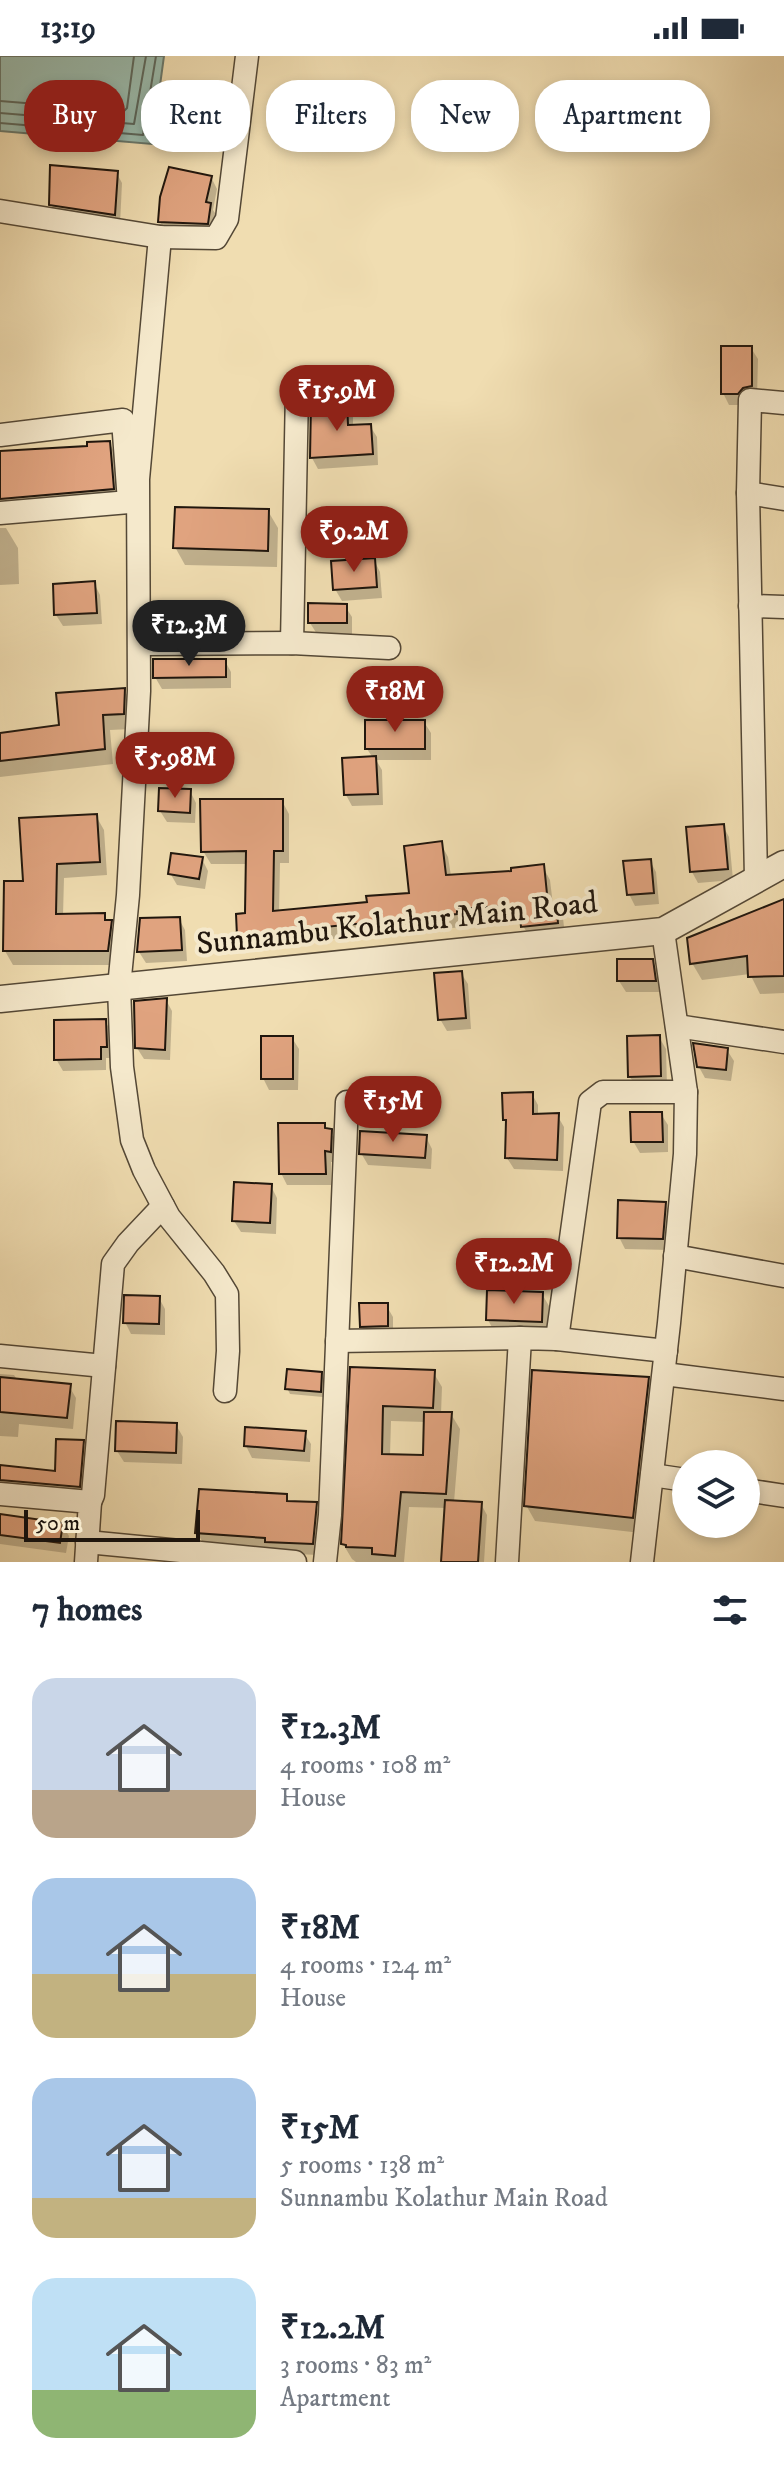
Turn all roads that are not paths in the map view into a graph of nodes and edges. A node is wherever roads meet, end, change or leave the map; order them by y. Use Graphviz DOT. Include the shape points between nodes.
graph roads {
  1 [pos="247,56"];
  2 [pos="0,211"];
  3 [pos="160,237"];
  4 [pos="297,391"];
  5 [pos="784,403"];
  6 [pos="0,435"];
  7 [pos="748,493"];
  8 [pos="784,499"];
  9 [pos="0,513"];
  10 [pos="750,606"];
  11 [pos="784,607"];
  12 [pos="292,643"];
  13 [pos="140,644"];
  14 [pos="389,648"];
  15 [pos="784,864"];
  16 [pos="756,878"];
  17 [pos="663,931"];
  18 [pos="119,987"];
  19 [pos="0,999"];
  20 [pos="677,1026"];
  21 [pos="784,1042"];
  22 [pos="686,1092"];
  23 [pos="347,1102"];
  24 [pos="163,1206"];
  25 [pos="675,1256"];
  26 [pos="784,1276"];
  27 [pos="520,1338"];
  28 [pos="557,1339"];
  29 [pos="337,1341"];
  30 [pos="666,1351"];
  31 [pos="0,1356"];
  32 [pos="104,1366"];
  33 [pos="664,1374"];
  34 [pos="784,1389"];
  35 [pos="225,1391"];
  36 [pos="652,1475"];
  37 [pos="672,1478"];
  38 [pos="760,1492"];
  39 [pos="0,1494"];
  40 [pos="784,1496"];
  41 [pos="90,1502"];
  42 [pos="87,1552"];
  43 [pos="295,1562"];
  44 [pos="325,1562"];
  45 [pos="507,1562"];
  46 [pos="642,1562"];
  1 -- 3 [label="street" via="227,219 216,238"];
  2 -- 3 [label="street"];
  3 -- 13 [label="street" via="138,479"];
  4 -- 12 [label="street"];
  5 -- 7 [label="street" via="750,400"];
  6 -- 9 [label="street" via="123,420 129,502"];
  7 -- 8 [label="street"];
  7 -- 10 [label="street"];
  10 -- 11 [label="street"];
  10 -- 16 [label="street"];
  12 -- 13 [label="street"];
  12 -- 14 [label="street"];
  13 -- 18 [label="street"];
  15 -- 16 [label="street, Sunnambu Kolathur Main Road"];
  16 -- 17 [label="street, Sunnambu Kolathur Main Road"];
  17 -- 18 [label="street, Sunnambu Kolathur Main Road"];
  17 -- 20 [label="street"];
  18 -- 19 [label="street, Sunnambu Kolathur Main Road"];
  18 -- 24 [label="street" via="132,1140"];
  20 -- 21 [label="street"];
  20 -- 22 [label="street"];
  22 -- 25 [label="street"];
  22 -- 28 [label="street" via="603,1092 590,1102"];
  23 -- 29 [label="street"];
  24 -- 32 [label="street" via="113,1264"];
  24 -- 35 [label="street" via="227,1294"];
  25 -- 26 [label="street"];
  25 -- 30 [label="street"];
  27 -- 28 [label="street"];
  27 -- 29 [label="street"];
  27 -- 45 [label="street"];
  28 -- 30 [label="street"];
  29 -- 44 [label="street"];
  30 -- 33 [label="street"];
  31 -- 32 [label="street"];
  32 -- 41 [label="street"];
  33 -- 34 [label="street"];
  33 -- 36 [label="street"];
  36 -- 37 [label="street"];
  36 -- 46 [label="street"];
  38 -- 40 [label="street"];
  39 -- 41 [label="street"];
  41 -- 42 [label="street"];
  42 -- 43 [label="street"];
}
